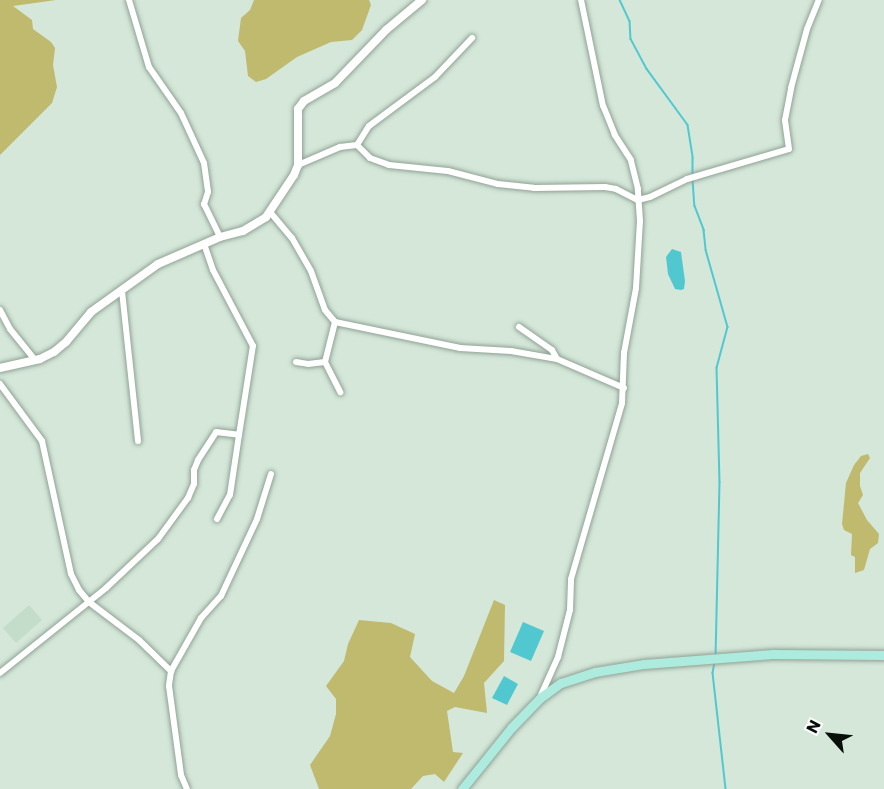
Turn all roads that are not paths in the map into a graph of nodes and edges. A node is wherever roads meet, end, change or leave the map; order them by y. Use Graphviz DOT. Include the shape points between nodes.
graph roads {
  1 [pos="129,0"];
  2 [pos="422,0"];
  3 [pos="581,0"];
  4 [pos="819,0"];
  5 [pos="472,38"];
  6 [pos="357,145"];
  7 [pos="298,165"];
  8 [pos="638,200"];
  9 [pos="270,212"];
  10 [pos="220,237"];
  11 [pos="204,244"];
  12 [pos="122,291"];
  13 [pos="0,310"];
  14 [pos="335,322"];
  15 [pos="519,327"];
  16 [pos="557,359"];
  17 [pos="35,360"];
  18 [pos="296,362"];
  19 [pos="325,362"];
  20 [pos="0,368"];
  21 [pos="0,384"];
  22 [pos="624,388"];
  23 [pos="340,392"];
  24 [pos="239,435"];
  25 [pos="138,441"];
  26 [pos="271,474"];
  27 [pos="217,519"];
  28 [pos="89,602"];
  29 [pos="884,655"];
  30 [pos="171,671"];
  31 [pos="0,673"];
  32 [pos="540,698"];
  33 [pos="187,789"];
  34 [pos="462,789"];
  1 -- 10 [label="street" via="149,67 181,113 204,163 208,192 204,204"];
  2 -- 7 [label="street" via="386,30 335,83 304,101 298,109"];
  3 -- 8 [label="street" via="603,106 631,160"];
  4 -- 8 [label="street" via="790,88 785,120 789,149 687,179"];
  5 -- 6 [label="street" via="435,77 369,126"];
  6 -- 7 [label="street" via="340,147"];
  6 -- 8 [label="street" via="370,158 389,165 448,171 498,184 534,188 610,188"];
  7 -- 9 [label="street"];
  8 -- 22 [label="street" via="636,288 624,352"];
  9 -- 10 [label="street" via="243,231"];
  9 -- 14 [label="street" via="292,238 311,271 325,310"];
  10 -- 11 [label="street"];
  11 -- 12 [label="street" via="158,264"];
  11 -- 24 [label="street" via="213,270 253,346"];
  12 -- 17 [label="street" via="91,312 54,352"];
  12 -- 25 [label="street"];
  13 -- 17 [label="street"];
  14 -- 16 [label="street" via="460,348"];
  14 -- 19 [label="street"];
  15 -- 16 [label="street" via="552,350"];
  16 -- 22 [label="street"];
  17 -- 20 [label="street"];
  18 -- 19 [label="street"];
  19 -- 23 [label="street"];
  21 -- 28 [label="street" via="42,441 71,574"];
  22 -- 32 [label="street" via="592,512 579,546 558,657"];
  24 -- 27 [label="street" via="230,495"];
  24 -- 28 [label="street" via="216,432 194,470 194,484 172,520 140,557"];
  26 -- 30 [label="street" via="257,519 221,597 201,618"];
  28 -- 30 [label="street" via="139,640"];
  28 -- 31 [label="street"];
  29 -- 32 [label="main road" via="773,654 644,664 595,672 561,683"];
  30 -- 33 [label="street" via="169,686 181,775"];
  32 -- 34 [label="main road"];
}
